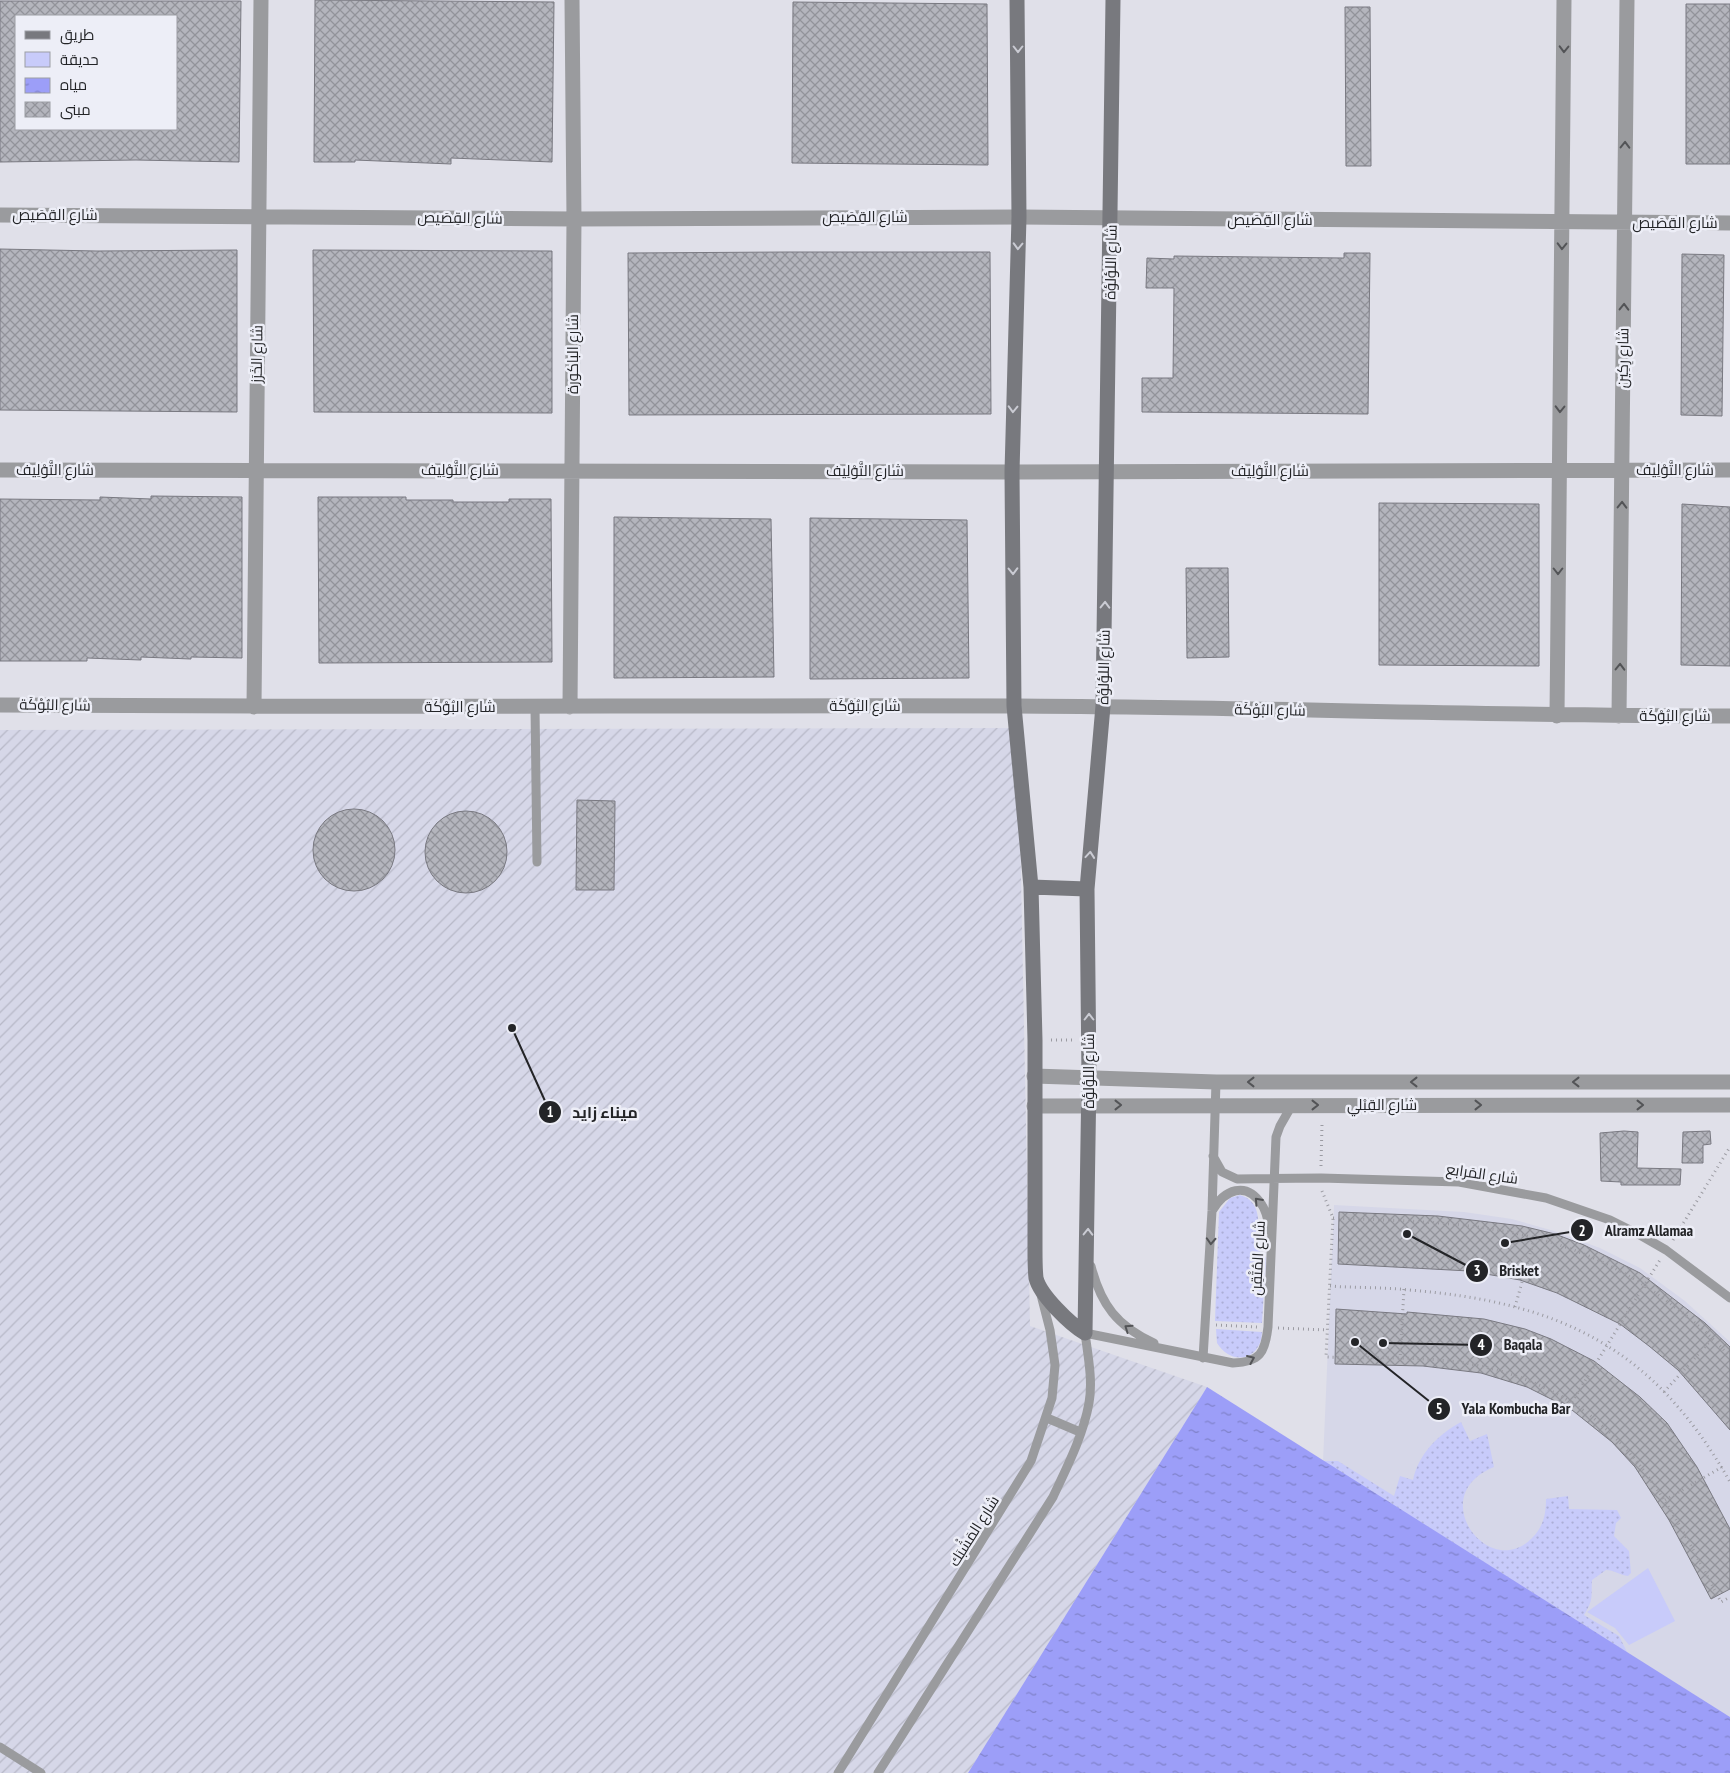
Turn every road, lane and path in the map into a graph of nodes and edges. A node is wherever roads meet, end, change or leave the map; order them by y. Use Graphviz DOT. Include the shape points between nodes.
graph roads {
  1 [pos="261,0"];
  2 [pos="572,0"];
  3 [pos="1018,0"];
  4 [pos="1113,0"];
  5 [pos="1564,0"];
  6 [pos="1627,0"];
  7 [pos="0,215"];
  8 [pos="259,215"];
  9 [pos="1019,217"];
  10 [pos="574,219"];
  11 [pos="1111,219"];
  12 [pos="1562,222"];
  13 [pos="1624,223"];
  14 [pos="1730,223"];
  15 [pos="0,470"];
  16 [pos="256,470"];
  17 [pos="572,470"];
  18 [pos="1559,470"];
  19 [pos="1622,470"];
  20 [pos="1730,470"];
  21 [pos="1012,472"];
  22 [pos="1108,472"];
  23 [pos="0,705"];
  24 [pos="1014,706"];
  25 [pos="1103,706"];
  26 [pos="254,707"];
  27 [pos="535,707"];
  28 [pos="570,707"];
  29 [pos="1557,716"];
  30 [pos="1620,716"];
  31 [pos="1730,716"];
  32 [pos="537,862"];
  33 [pos="1031,887"];
  34 [pos="1087,889"];
  35 [pos="1035,1040"];
  36 [pos="1089,1040"];
  37 [pos="1034,1076"];
  38 [pos="1089,1077"];
  39 [pos="1216,1082"];
  40 [pos="1730,1082"];
  41 [pos="1214,1104"];
  42 [pos="1292,1105"];
  43 [pos="1730,1105"];
  44 [pos="1034,1106"];
  45 [pos="1089,1106"];
  46 [pos="1322,1124"];
  47 [pos="1730,1146"];
  48 [pos="1213,1156"];
  49 [pos="1321,1170"];
  50 [pos="1275,1179"];
  51 [pos="1321,1188"];
  52 [pos="1212,1211"];
  53 [pos="1333,1218"];
  54 [pos="1534,1236"];
  55 [pos="1671,1242"];
  56 [pos="1273,1246"];
  57 [pos="1088,1256"];
  58 [pos="1660,1260"];
  59 [pos="1036,1280"];
  60 [pos="1644,1284"];
  61 [pos="1330,1286"];
  62 [pos="1404,1290"];
  63 [pos="1730,1298"];
  64 [pos="1516,1307"];
  65 [pos="1085,1334"];
  66 [pos="1712,1338"];
  67 [pos="1608,1346"];
  68 [pos="1171,1350"];
  69 [pos="1730,1357"];
  70 [pos="1203,1358"];
  71 [pos="1400,1360"];
  72 [pos="1664,1392"];
  73 [pos="1572,1402"];
  74 [pos="1048,1418"];
  75 [pos="1080,1432"];
  76 [pos="1722,1467"];
  77 [pos="1730,1482"];
  78 [pos="1665,1500"];
  79 [pos="1730,1597"];
  80 [pos="0,1747"];
  81 [pos="41,1773"];
  82 [pos="838,1773"];
  83 [pos="878,1773"];
  1 -- 8 [label="street, شارع الخَرَز"];
  2 -- 10 [label="street, شارع الباكورة"];
  3 -- 9 [label="street, one-way"];
  4 -- 11 [label="street, شارع اللؤلؤة"];
  5 -- 12 [label="street, one-way"];
  13 -- 6 [label="street, شارع رِكِين, one-way"];
  7 -- 8 [label="street, شارع القِصَيص"];
  8 -- 10 [label="street, شارع القِصَيص"];
  8 -- 16 [label="street, شارع الخَرَز"];
  9 -- 10 [label="street, شارع القِصَيص"];
  9 -- 11 [label="street, شارع القِصَيص"];
  9 -- 21 [label="street, one-way"];
  10 -- 17 [label="street, شارع الباكورة"];
  11 -- 12 [label="street, شارع القِصَيص"];
  11 -- 22 [label="street, شارع اللؤلؤة"];
  12 -- 13 [label="street, شارع القِصَيص"];
  12 -- 18 [label="street, one-way"];
  13 -- 14 [label="street, شارع القِصَيص"];
  19 -- 13 [label="street, شارع رِكِين, one-way"];
  15 -- 16 [label="street, شارع التَّوْلِيف"];
  16 -- 17 [label="street, شارع التَّوْلِيف"];
  16 -- 26 [label="street, شارع الخَرَز"];
  17 -- 21 [label="street, شارع التَّوْلِيف"];
  17 -- 28 [label="street, شارع الباكورة"];
  18 -- 19 [label="street, شارع التَّوْلِيف"];
  18 -- 22 [label="street, شارع التَّوْلِيف"];
  18 -- 29 [label="street, one-way"];
  19 -- 20 [label="street, شارع التَّوْلِيف"];
  30 -- 19 [label="street, شارع رِكِين, one-way"];
  21 -- 22 [label="street, شارع التَّوْلِيف"];
  21 -- 24 [label="street, one-way"];
  25 -- 22 [label="street, شارع اللؤلؤة, one-way"];
  23 -- 26 [label="street, شارع البُوْكَة"];
  24 -- 25 [label="street, شارع البُوْكَة"];
  24 -- 28 [label="street, شارع البُوْكَة"];
  24 -- 33 [label="street"];
  25 -- 29 [label="street, شارع البُوْكَة"];
  34 -- 25 [label="street, شارع اللؤلؤة, one-way"];
  26 -- 27 [label="street, شارع البُوْكَة"];
  27 -- 28 [label="street, شارع البُوْكَة"];
  27 -- 32 [label="lane"];
  29 -- 30 [label="street, شارع البُوْكَة"];
  30 -- 31 [label="street, شارع البُوْكَة"];
  33 -- 34 [label="street"];
  33 -- 35 [label="street"];
  36 -- 34 [label="street, شارع اللؤلؤة, one-way"];
  35 -- 36 [label="path"];
  35 -- 37 [label="street"];
  36 -- 38 [label="street, شارع اللؤلؤة"];
  37 -- 38 [label="street, شارع القِبْلي"];
  37 -- 44 [label="street"];
  38 -- 39 [label="street, شارع القِبْلي"];
  38 -- 45 [label="street, شارع اللؤلؤة"];
  40 -- 39 [label="street, شارع القِبْلي, one-way"];
  39 -- 41 [label="lane"];
  41 -- 42 [label="street, شارع القِبْلي"];
  45 -- 41 [label="street, شارع القِبْلي, one-way"];
  41 -- 48 [label="lane"];
  42 -- 43 [label="street, شارع القِبْلي, one-way"];
  42 -- 50 [label="lane, شارع المُتْقِن" via="1276,1137"];
  44 -- 45 [label="street, شارع القِبْلي"];
  44 -- 59 [label="street"];
  57 -- 45 [label="street, شارع اللؤلؤة, one-way"];
  46 -- 49 [label="path"];
  47 -- 55 [label="path"];
  48 -- 50 [label="lane, شارع المَرابع" via="1228,1176"];
  48 -- 52 [label="lane"];
  50 -- 56 [label="lane, شارع المُتْقِن"];
  50 -- 63 [label="lane, شارع المَرابع" via="1459,1182 1546,1198 1610,1220 1640,1235 1666,1250"];
  51 -- 53 [label="path"];
  56 -- 52 [label="lane, one-way" via="1265,1210 1251,1194 1239,1190 1227,1194"];
  52 -- 70 [label="lane, one-way"];
  53 -- 54 [label="path" via="1477,1225"];
  53 -- 61 [label="path"];
  54 -- 60 [label="path" via="1592,1256"];
  54 -- 64 [label="path"];
  70 -- 56 [label="lane, شارع المُتْقِن, one-way" via="1241,1363 1256,1358 1262,1352 1267,1342"];
  57 -- 65 [label="street, شارع اللؤلؤة"];
  68 -- 57 [label="lane, one-way" via="1138,1335 1118,1320 1096,1287"];
  58 -- 60 [label="path"];
  59 -- 65 [label="street" via="1058,1312"];
  59 -- 74 [label="lane, شارع المَشْبَك" via="1050,1330 1055,1366"];
  60 -- 66 [label="path"];
  60 -- 67 [label="path"];
  61 -- 62 [label="path"];
  61 -- 71 [label="path" via="1326,1357"];
  62 -- 64 [label="path"];
  62 -- 71 [label="path"];
  64 -- 67 [label="path" via="1566,1323"];
  65 -- 68 [label="lane, شارع المُتْقِن"];
  65 -- 75 [label="lane" via="1090,1369 1089,1402"];
  66 -- 69 [label="path"];
  66 -- 72 [label="path"];
  67 -- 72 [label="path" via="1645,1373"];
  67 -- 73 [label="path"];
  68 -- 70 [label="lane, شارع المُتْقِن"];
  71 -- 73 [label="path" via="1484,1367 1540,1385"];
  72 -- 76 [label="path"];
  73 -- 78 [label="path" via="1628,1450"];
  74 -- 75 [label="lane"];
  74 -- 82 [label="lane, شارع المَشْبَك" via="1032,1461 1020,1482"];
  75 -- 83 [label="lane" via="1053,1497"];
  76 -- 77 [label="path"];
  76 -- 78 [label="path"];
  78 -- 79 [label="path" via="1721,1602"];
  80 -- 81 [label="lane"];
}
